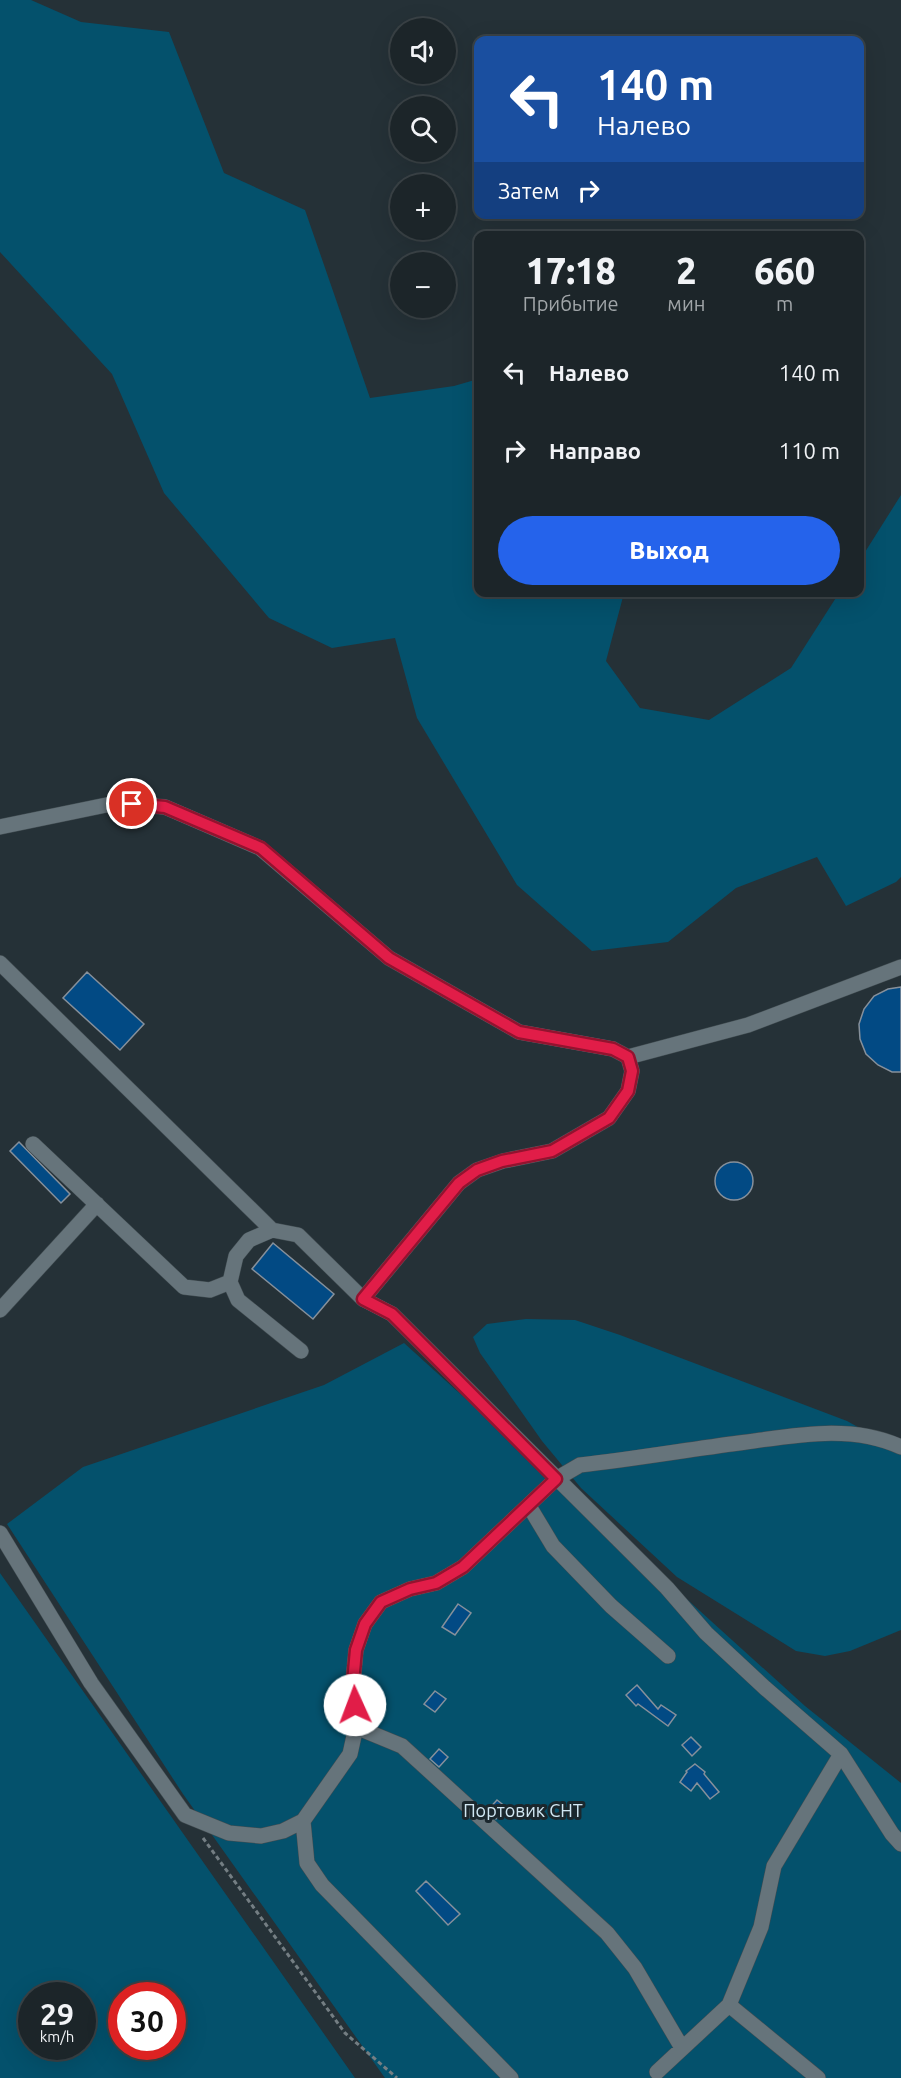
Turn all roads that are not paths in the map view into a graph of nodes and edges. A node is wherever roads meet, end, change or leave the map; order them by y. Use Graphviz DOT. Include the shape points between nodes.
graph roads {
  1 [pos="0,827"];
  2 [pos="0,963"];
  3 [pos="901,968"];
  4 [pos="628,1057"];
  5 [pos="33,1144"];
  6 [pos="97,1204"];
  7 [pos="272,1230"];
  8 [pos="230,1282"];
  9 [pos="363,1299"];
  10 [pos="0,1310"];
  11 [pos="301,1351"];
  12 [pos="901,1447"];
  13 [pos="556,1479"];
  14 [pos="529,1506"];
  15 [pos="0,1533"];
  16 [pos="668,1656"];
  17 [pos="356,1727"];
  18 [pos="841,1754"];
  19 [pos="303,1821"];
  20 [pos="901,1844"];
  21 [pos="729,2005"];
  22 [pos="682,2048"];
  23 [pos="657,2072"];
  24 [pos="511,2078"];
  25 [pos="818,2078"];
  1 -- 4 [label="street" via="116,802 165,807 261,848 389,958 519,1032 613,1049"];
  2 -- 7 [label="street"];
  3 -- 4 [label="street" via="748,1025"];
  4 -- 9 [label="street" via="632,1071 628,1091 609,1118 552,1151 502,1161 477,1170 459,1183"];
  5 -- 6 [label="street"];
  6 -- 8 [label="street" via="184,1287 210,1290"];
  6 -- 10 [label="street"];
  7 -- 8 [label="street" via="249,1240 242,1248"];
  7 -- 9 [label="street" via="297,1235"];
  8 -- 11 [label="street" via="238,1300"];
  9 -- 13 [label="street" via="392,1314"];
  12 -- 13 [label="street" via="857,1434 811,1434 580,1465"];
  13 -- 14 [label="street"];
  13 -- 18 [label="street" via="667,1588 706,1633"];
  14 -- 16 [label="street" via="553,1546 611,1606"];
  14 -- 17 [label="street" via="463,1567 436,1583 381,1602 365,1624 356,1650"];
  15 -- 19 [label="street" via="91,1683 185,1815 229,1833 261,1836"];
  17 -- 19 [label="street" via="350,1754"];
  17 -- 22 [label="street" via="402,1746 607,1934 635,1968"];
  18 -- 20 [label="street"];
  18 -- 21 [label="street" via="774,1866 761,1927"];
  19 -- 24 [label="street" via="307,1863 322,1885"];
  21 -- 22 [label="street"];
  21 -- 25 [label="street"];
  22 -- 23 [label="street"];
}
